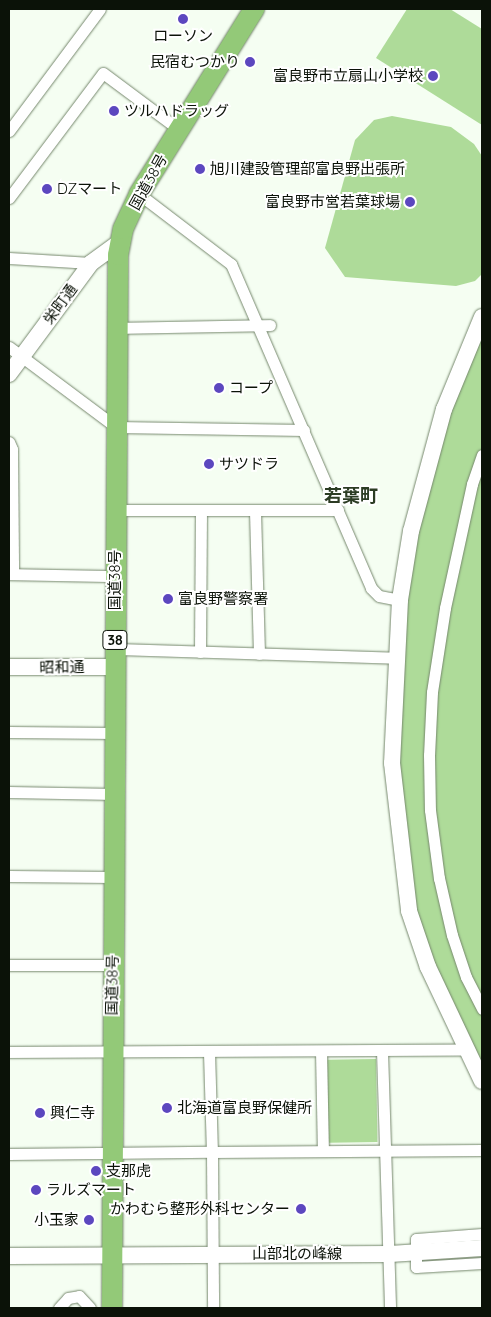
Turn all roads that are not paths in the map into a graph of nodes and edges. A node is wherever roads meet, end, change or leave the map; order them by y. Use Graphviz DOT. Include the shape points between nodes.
graph roads {
  1 [pos="100,9"];
  2 [pos="252,10"];
  3 [pos="178,130"];
  4 [pos="9,131"];
  5 [pos="139,194"];
  6 [pos="9,198"];
  7 [pos="120,242"];
  8 [pos="9,258"];
  9 [pos="91,263"];
  10 [pos="475,324"];
  11 [pos="265,327"];
  12 [pos="118,328"];
  13 [pos="15,352"];
  14 [pos="9,374"];
  15 [pos="116,427"];
  16 [pos="304,430"];
  17 [pos="9,442"];
  18 [pos="482,455"];
  19 [pos="116,510"];
  20 [pos="202,510"];
  21 [pos="338,510"];
  22 [pos="255,511"];
  23 [pos="11,574"];
  24 [pos="115,576"];
  25 [pos="400,600"];
  26 [pos="200,652"];
  27 [pos="259,654"];
  28 [pos="115,658"];
  29 [pos="398,658"];
  30 [pos="9,667"];
  31 [pos="9,732"];
  32 [pos="115,733"];
  33 [pos="9,792"];
  34 [pos="115,794"];
  35 [pos="9,876"];
  36 [pos="112,877"];
  37 [pos="9,965"];
  38 [pos="112,965"];
  39 [pos="482,1009"];
  40 [pos="465,1050"];
  41 [pos="321,1051"];
  42 [pos="382,1051"];
  43 [pos="9,1052"];
  44 [pos="111,1052"];
  45 [pos="209,1052"];
  46 [pos="482,1081"];
  47 [pos="482,1150"];
  48 [pos="111,1151"];
  49 [pos="323,1151"];
  50 [pos="386,1151"];
  51 [pos="212,1152"];
  52 [pos="9,1154"];
  53 [pos="482,1234"];
  54 [pos="482,1248"];
  55 [pos="416,1252"];
  56 [pos="212,1254"];
  57 [pos="389,1254"];
  58 [pos="9,1256"];
  59 [pos="112,1256"];
  60 [pos="482,1263"];
  61 [pos="59,1308"];
  62 [pos="90,1308"];
  63 [pos="112,1308"];
  64 [pos="213,1308"];
  65 [pos="390,1308"];
  1 -- 4 [label="street"];
  2 -- 3 [label="highway, 国道38号 / 38"];
  3 -- 5 [label="highway, 国道38号 / 38"];
  3 -- 6 [label="street" via="103,73"];
  5 -- 7 [label="highway, 国道38号 / 38"];
  5 -- 11 [label="street" via="231,264"];
  7 -- 9 [label="street, 栄町通"];
  7 -- 12 [label="highway, 国道38号 / 38"];
  8 -- 9 [label="street"];
  9 -- 13 [label="street, 栄町通"];
  10 -- 25 [label="street" via="444,409 411,531"];
  11 -- 12 [label="street"];
  11 -- 16 [label="street"];
  12 -- 15 [label="highway, 国道38号 / 38"];
  13 -- 14 [label="street, 栄町通"];
  13 -- 15 [label="street"];
  15 -- 16 [label="street"];
  15 -- 19 [label="highway, 国道38号 / 38"];
  16 -- 21 [label="street"];
  17 -- 23 [label="street" via="12,449"];
  18 -- 39 [label="street" via="472,484 445,608 432,692 429,773 430,810 439,878 452,936"];
  19 -- 20 [label="street"];
  19 -- 24 [label="highway, 国道38号 / 38"];
  20 -- 22 [label="street"];
  20 -- 26 [label="street"];
  21 -- 22 [label="street"];
  21 -- 25 [label="street" via="371,588 379,596"];
  22 -- 27 [label="street"];
  23 -- 24 [label="street"];
  24 -- 28 [label="highway, 国道38号 / 38"];
  25 -- 29 [label="street"];
  26 -- 27 [label="street"];
  26 -- 28 [label="street"];
  27 -- 29 [label="street"];
  28 -- 30 [label="street, 昭和通"];
  28 -- 32 [label="highway, 国道38号 / 38"];
  29 -- 40 [label="street" via="392,763 409,911 428,967"];
  31 -- 32 [label="street"];
  32 -- 34 [label="highway, 国道38号 / 38"];
  33 -- 34 [label="street"];
  34 -- 36 [label="highway, 国道38号 / 38"];
  35 -- 36 [label="street"];
  36 -- 38 [label="highway, 国道38号 / 38"];
  37 -- 38 [label="street"];
  38 -- 44 [label="highway, 国道38号 / 38"];
  40 -- 42 [label="street"];
  40 -- 46 [label="street"];
  41 -- 42 [label="street"];
  41 -- 45 [label="street"];
  41 -- 49 [label="street"];
  42 -- 50 [label="street"];
  43 -- 44 [label="street"];
  44 -- 45 [label="street"];
  44 -- 48 [label="highway, 国道38号 / 38"];
  45 -- 51 [label="street"];
  47 -- 50 [label="street"];
  48 -- 51 [label="street"];
  48 -- 52 [label="street"];
  48 -- 59 [label="highway, 国道38号 / 38"];
  49 -- 50 [label="street"];
  49 -- 51 [label="street"];
  50 -- 57 [label="street"];
  51 -- 56 [label="street"];
  53 -- 55 [label="street" via="416,1240"];
  54 -- 55 [label="street, 山部北の峰線"];
  55 -- 57 [label="street, 山部北の峰線"];
  55 -- 60 [label="street" via="416,1267"];
  56 -- 57 [label="street, 山部北の峰線"];
  56 -- 59 [label="street, 山部北の峰線"];
  56 -- 64 [label="street"];
  57 -- 65 [label="street"];
  58 -- 59 [label="street, 山部北の峰線"];
  59 -- 63 [label="highway, 国道38号 / 38"];
  61 -- 62 [label="street" via="68,1298 79,1296"];
}
